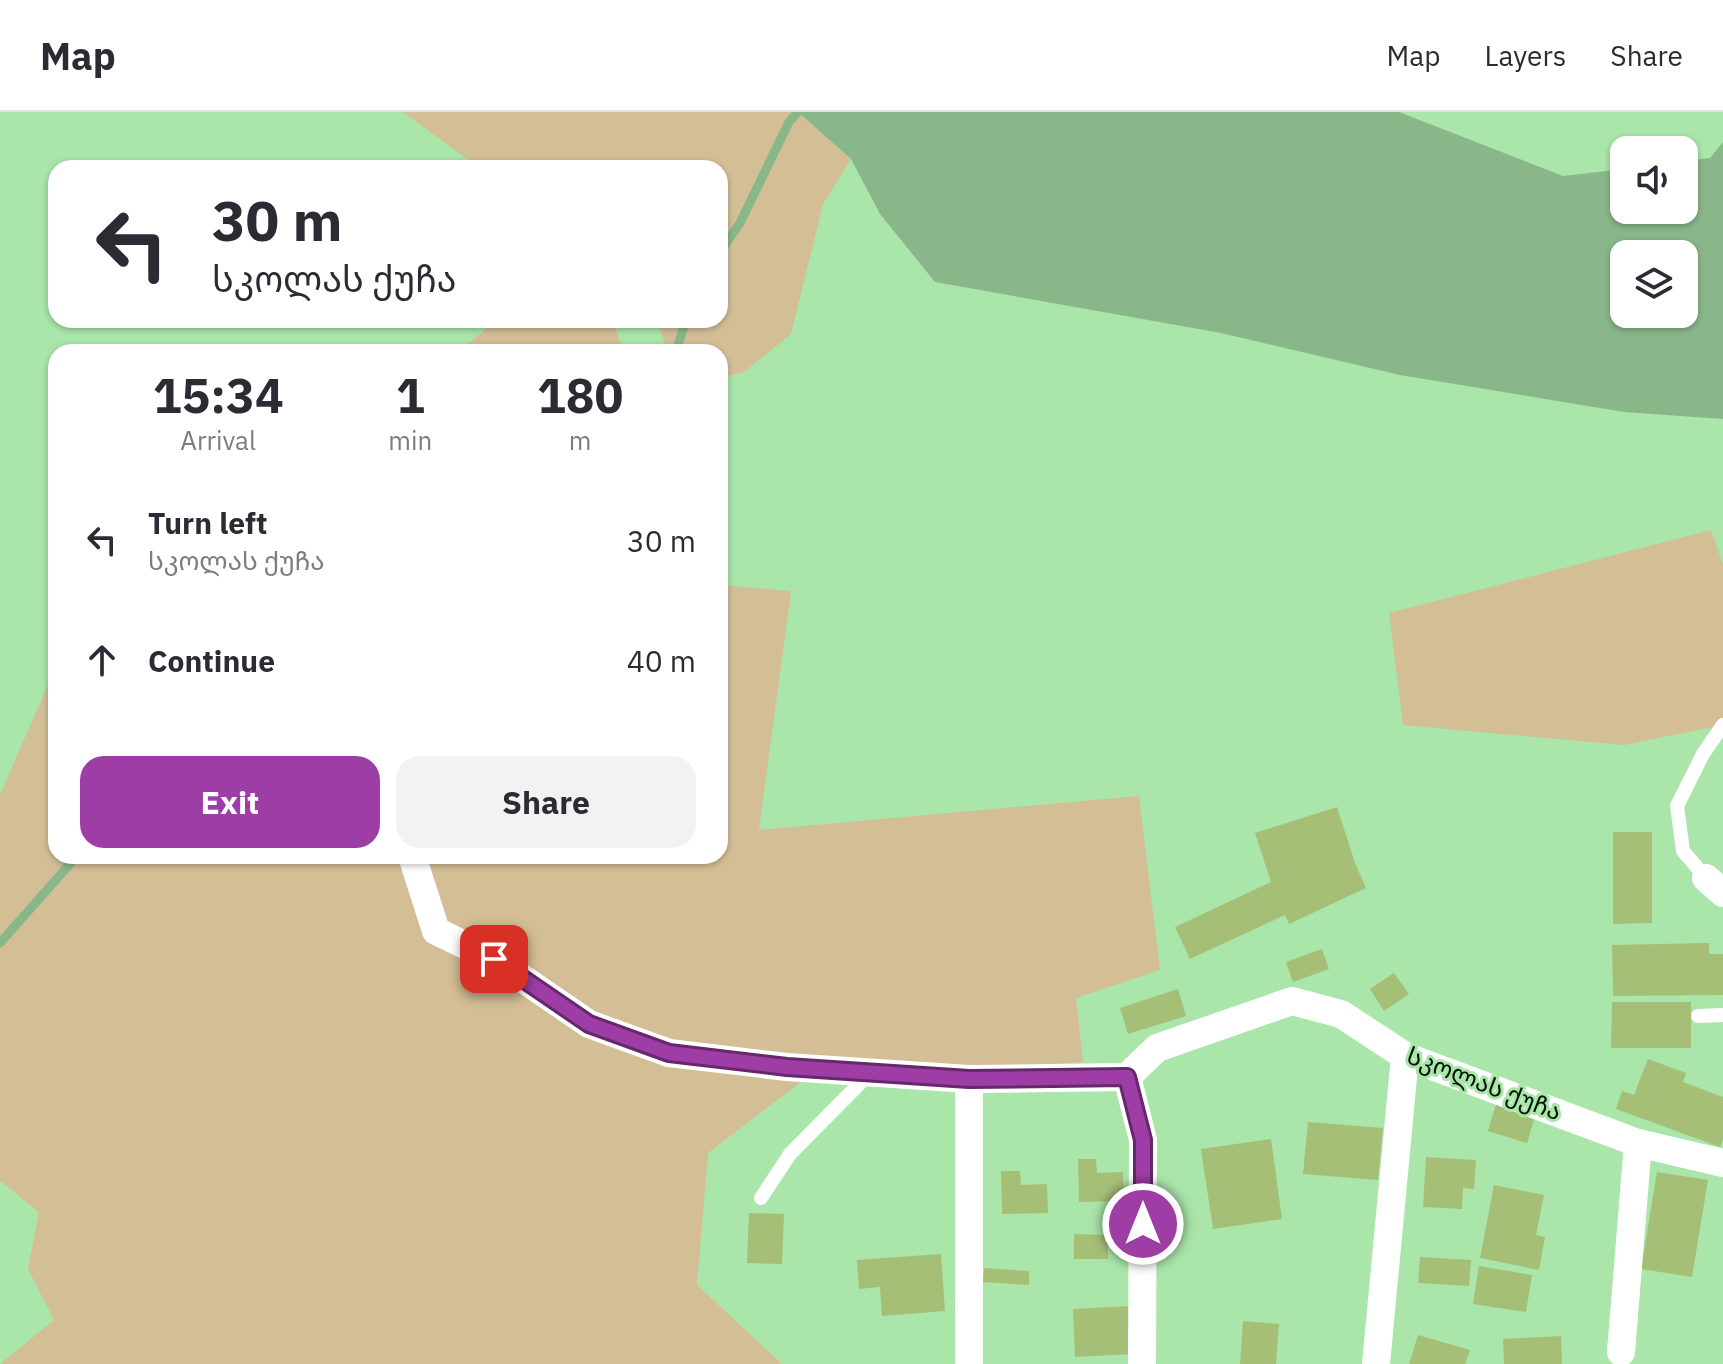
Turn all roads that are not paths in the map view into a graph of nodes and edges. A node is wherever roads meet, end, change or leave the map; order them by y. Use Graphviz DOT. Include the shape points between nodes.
graph roads {
  1 [pos="1723,725"];
  2 [pos="415,864"];
  3 [pos="1715,886"];
  4 [pos="1723,1015"];
  5 [pos="1698,1016"];
  6 [pos="1405,1056"];
  7 [pos="870,1072"];
  8 [pos="1127,1077"];
  9 [pos="969,1079"];
  10 [pos="1638,1143"];
  11 [pos="1723,1163"];
  12 [pos="761,1198"];
  13 [pos="1621,1352"];
  14 [pos="969,1364"];
  15 [pos="1142,1364"];
  16 [pos="1376,1364"];
  1 -- 3 [label="lane" via="1677,806 1683,851"];
  2 -- 7 [label="street" via="436,931 494,959 589,1024 669,1053"];
  4 -- 5 [label="lane"];
  6 -- 8 [label="street, სკოლას ქუჩა" via="1341,1014 1292,1001 1157,1048"];
  6 -- 10 [label="street, სკოლას ქუჩა"];
  6 -- 16 [label="street"];
  7 -- 9 [label="street"];
  7 -- 12 [label="lane" via="790,1154"];
  8 -- 9 [label="street"];
  8 -- 15 [label="street" via="1143,1140"];
  9 -- 14 [label="street"];
  10 -- 11 [label="street, სკოლას ქუჩა"];
  10 -- 13 [label="street"];
}
